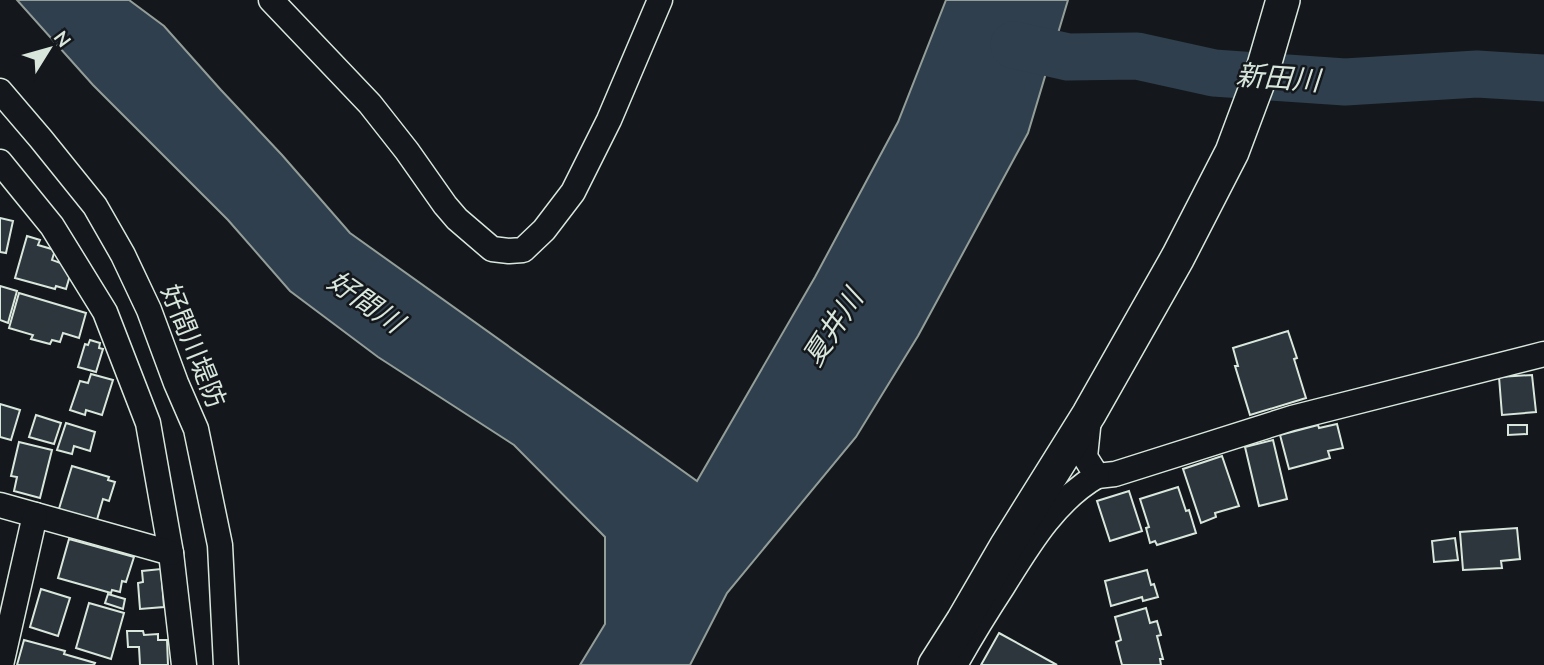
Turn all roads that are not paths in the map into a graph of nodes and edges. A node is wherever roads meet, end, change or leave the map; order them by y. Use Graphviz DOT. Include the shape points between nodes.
graph roads {
  1 [pos="271,0"];
  2 [pos="660,0"];
  3 [pos="1283,0"];
  4 [pos="0,91"];
  5 [pos="0,162"];
  6 [pos="1544,354"];
  7 [pos="1089,414"];
  8 [pos="1097,476"];
  9 [pos="0,505"];
  10 [pos="35,515"];
  11 [pos="171,553"];
  12 [pos="1,665"];
  13 [pos="184,665"];
  14 [pos="226,665"];
  15 [pos="935,665"];
  16 [pos="955,665"];
  1 -- 2 [label="street" via="370,104 457,219 492,249 509,251 523,250 573,192 610,120"];
  3 -- 7 [label="street" via="1232,152"];
  4 -- 14 [label="street, 好間川堤防" via="95,206 149,310 196,429 220,545"];
  5 -- 11 [label="street" via="52,226 105,312 148,423"];
  6 -- 8 [label="street" via="1292,418"];
  7 -- 8 [label="street" via="1086,457"];
  7 -- 15 [label="street"];
  8 -- 16 [label="street" via="1047,521"];
  9 -- 10 [label="street"];
  10 -- 11 [label="street"];
  10 -- 12 [label="street"];
  11 -- 13 [label="street"];
}
